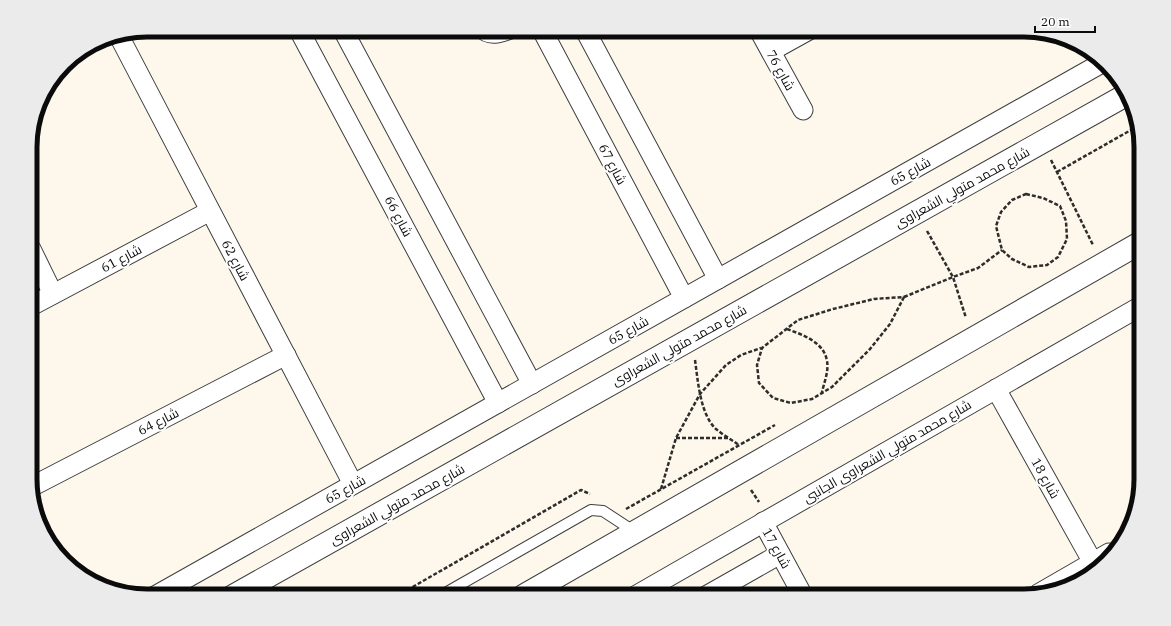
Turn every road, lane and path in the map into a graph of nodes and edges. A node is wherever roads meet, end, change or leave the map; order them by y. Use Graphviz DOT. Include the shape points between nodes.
graph roads {
  1 [pos="304,37"];
  2 [pos="346,37"];
  3 [pos="490,37"];
  4 [pos="502,37"];
  5 [pos="546,37"];
  6 [pos="589,37"];
  7 [pos="763,37"];
  8 [pos="796,37"];
  9 [pos="121,40"];
  10 [pos="770,51"];
  11 [pos="1097,65"];
  12 [pos="1122,97"];
  13 [pos="803,110"];
  14 [pos="1132,129"];
  15 [pos="1043,141"];
  16 [pos="1057,172"];
  17 [pos="210,211"];
  18 [pos="926,229"];
  19 [pos="1134,246"];
  20 [pos="1002,250"];
  21 [pos="37,263"];
  22 [pos="1104,264"];
  23 [pos="953,277"];
  24 [pos="718,279"];
  25 [pos="53,294"];
  26 [pos="904,297"];
  27 [pos="684,298"];
  28 [pos="37,303"];
  29 [pos="1134,309"];
  30 [pos="972,314"];
  31 [pos="966,318"];
  32 [pos="961,321"];
  33 [pos="787,328"];
  34 [pos="762,348"];
  35 [pos="286,355"];
  36 [pos="695,360"];
  37 [pos="532,384"];
  38 [pos="996,389"];
  39 [pos="822,392"];
  40 [pos="700,394"];
  41 [pos="498,403"];
  42 [pos="781,422"];
  43 [pos="676,438"];
  44 [pos="730,438"];
  45 [pos="740,445"];
  46 [pos="740,471"];
  47 [pos="37,484"];
  48 [pos="354,484"];
  49 [pos="661,489"];
  50 [pos="595,497"];
  51 [pos="621,512"];
  52 [pos="766,520"];
  53 [pos="635,532"];
  54 [pos="780,554"];
  55 [pos="1098,560"];
  56 [pos="1093,564"];
  57 [pos="1058,583"];
  58 [pos="167,589"];
  59 [pos="245,589"];
  60 [pos="408,589"];
  61 [pos="452,589"];
  62 [pos="535,589"];
  63 [pos="647,589"];
  64 [pos="718,589"];
  65 [pos="800,589"];
  1 -- 41 [label="street, شارع 66"];
  2 -- 37 [label="street"];
  3 -- 4 [label="lane"];
  5 -- 27 [label="street, شارع 67"];
  6 -- 24 [label="street"];
  7 -- 10 [label="street, شارع 76"];
  8 -- 10 [label="street"];
  9 -- 17 [label="street, شارع 62"];
  10 -- 13 [label="street, شارع 76"];
  11 -- 24 [label="street, شارع 65"];
  12 -- 15 [label="street, شارع محمد متولي الشعراوى"];
  14 -- 16 [label="path"];
  15 -- 16 [label="path"];
  15 -- 59 [label="street, شارع محمد متولي الشعراوى"];
  16 -- 22 [label="path"];
  17 -- 25 [label="street, شارع 61"];
  17 -- 35 [label="street, شارع 62"];
  18 -- 23 [label="path"];
  19 -- 22 [label="street"];
  20 -- 20 [label="path" via="1012,259 1029,267 1046,265 1058,257 1067,240 1066,221 1060,206 1026,194 1012,200 1000,212 996,226"];
  20 -- 23 [label="path" via="978,268"];
  21 -- 25 [label="street"];
  22 -- 46 [label="street"];
  23 -- 26 [label="path"];
  23 -- 31 [label="path"];
  24 -- 27 [label="street, شارع 65"];
  25 -- 28 [label="street, شارع 61"];
  26 -- 33 [label="path" via="874,298 798,320"];
  26 -- 39 [label="path" via="890,324 870,349 832,387"];
  27 -- 37 [label="street, شارع 65"];
  29 -- 38 [label="street, شارع محمد متولي الشعراوى الجانبى"];
  30 -- 31 [label="path"];
  31 -- 32 [label="path"];
  33 -- 34 [label="path"];
  33 -- 39 [label="path" via="821,347 827,361"];
  34 -- 39 [label="path" via="757,365 759,383 772,398 791,403 812,399"];
  34 -- 40 [label="path" via="741,355 726,365"];
  35 -- 47 [label="street, شارع 64"];
  35 -- 48 [label="street, شارع 62"];
  36 -- 40 [label="path"];
  37 -- 41 [label="street, شارع 65"];
  38 -- 52 [label="street, شارع محمد متولي الشعراوى الجانبى"];
  38 -- 55 [label="street, شارع 18"];
  40 -- 43 [label="path"];
  40 -- 44 [label="path" via="708,417 716,429"];
  41 -- 48 [label="street, شارع 65"];
  42 -- 45 [label="path"];
  43 -- 44 [label="path"];
  43 -- 49 [label="path"];
  44 -- 45 [label="path"];
  45 -- 49 [label="path"];
  46 -- 52 [label="path"];
  46 -- 53 [label="street"];
  48 -- 58 [label="street, شارع 65"];
  49 -- 51 [label="path"];
  50 -- 60 [label="path" via="582,490"];
  52 -- 54 [label="street, شارع 17"];
  52 -- 63 [label="street, شارع محمد متولي الشعراوى الجانبى"];
  53 -- 61 [label="lane" via="603,511 591,510"];
  53 -- 62 [label="street"];
  54 -- 64 [label="street"];
  54 -- 65 [label="street, شارع 17"];
  56 -- 57 [label="street"];
}
